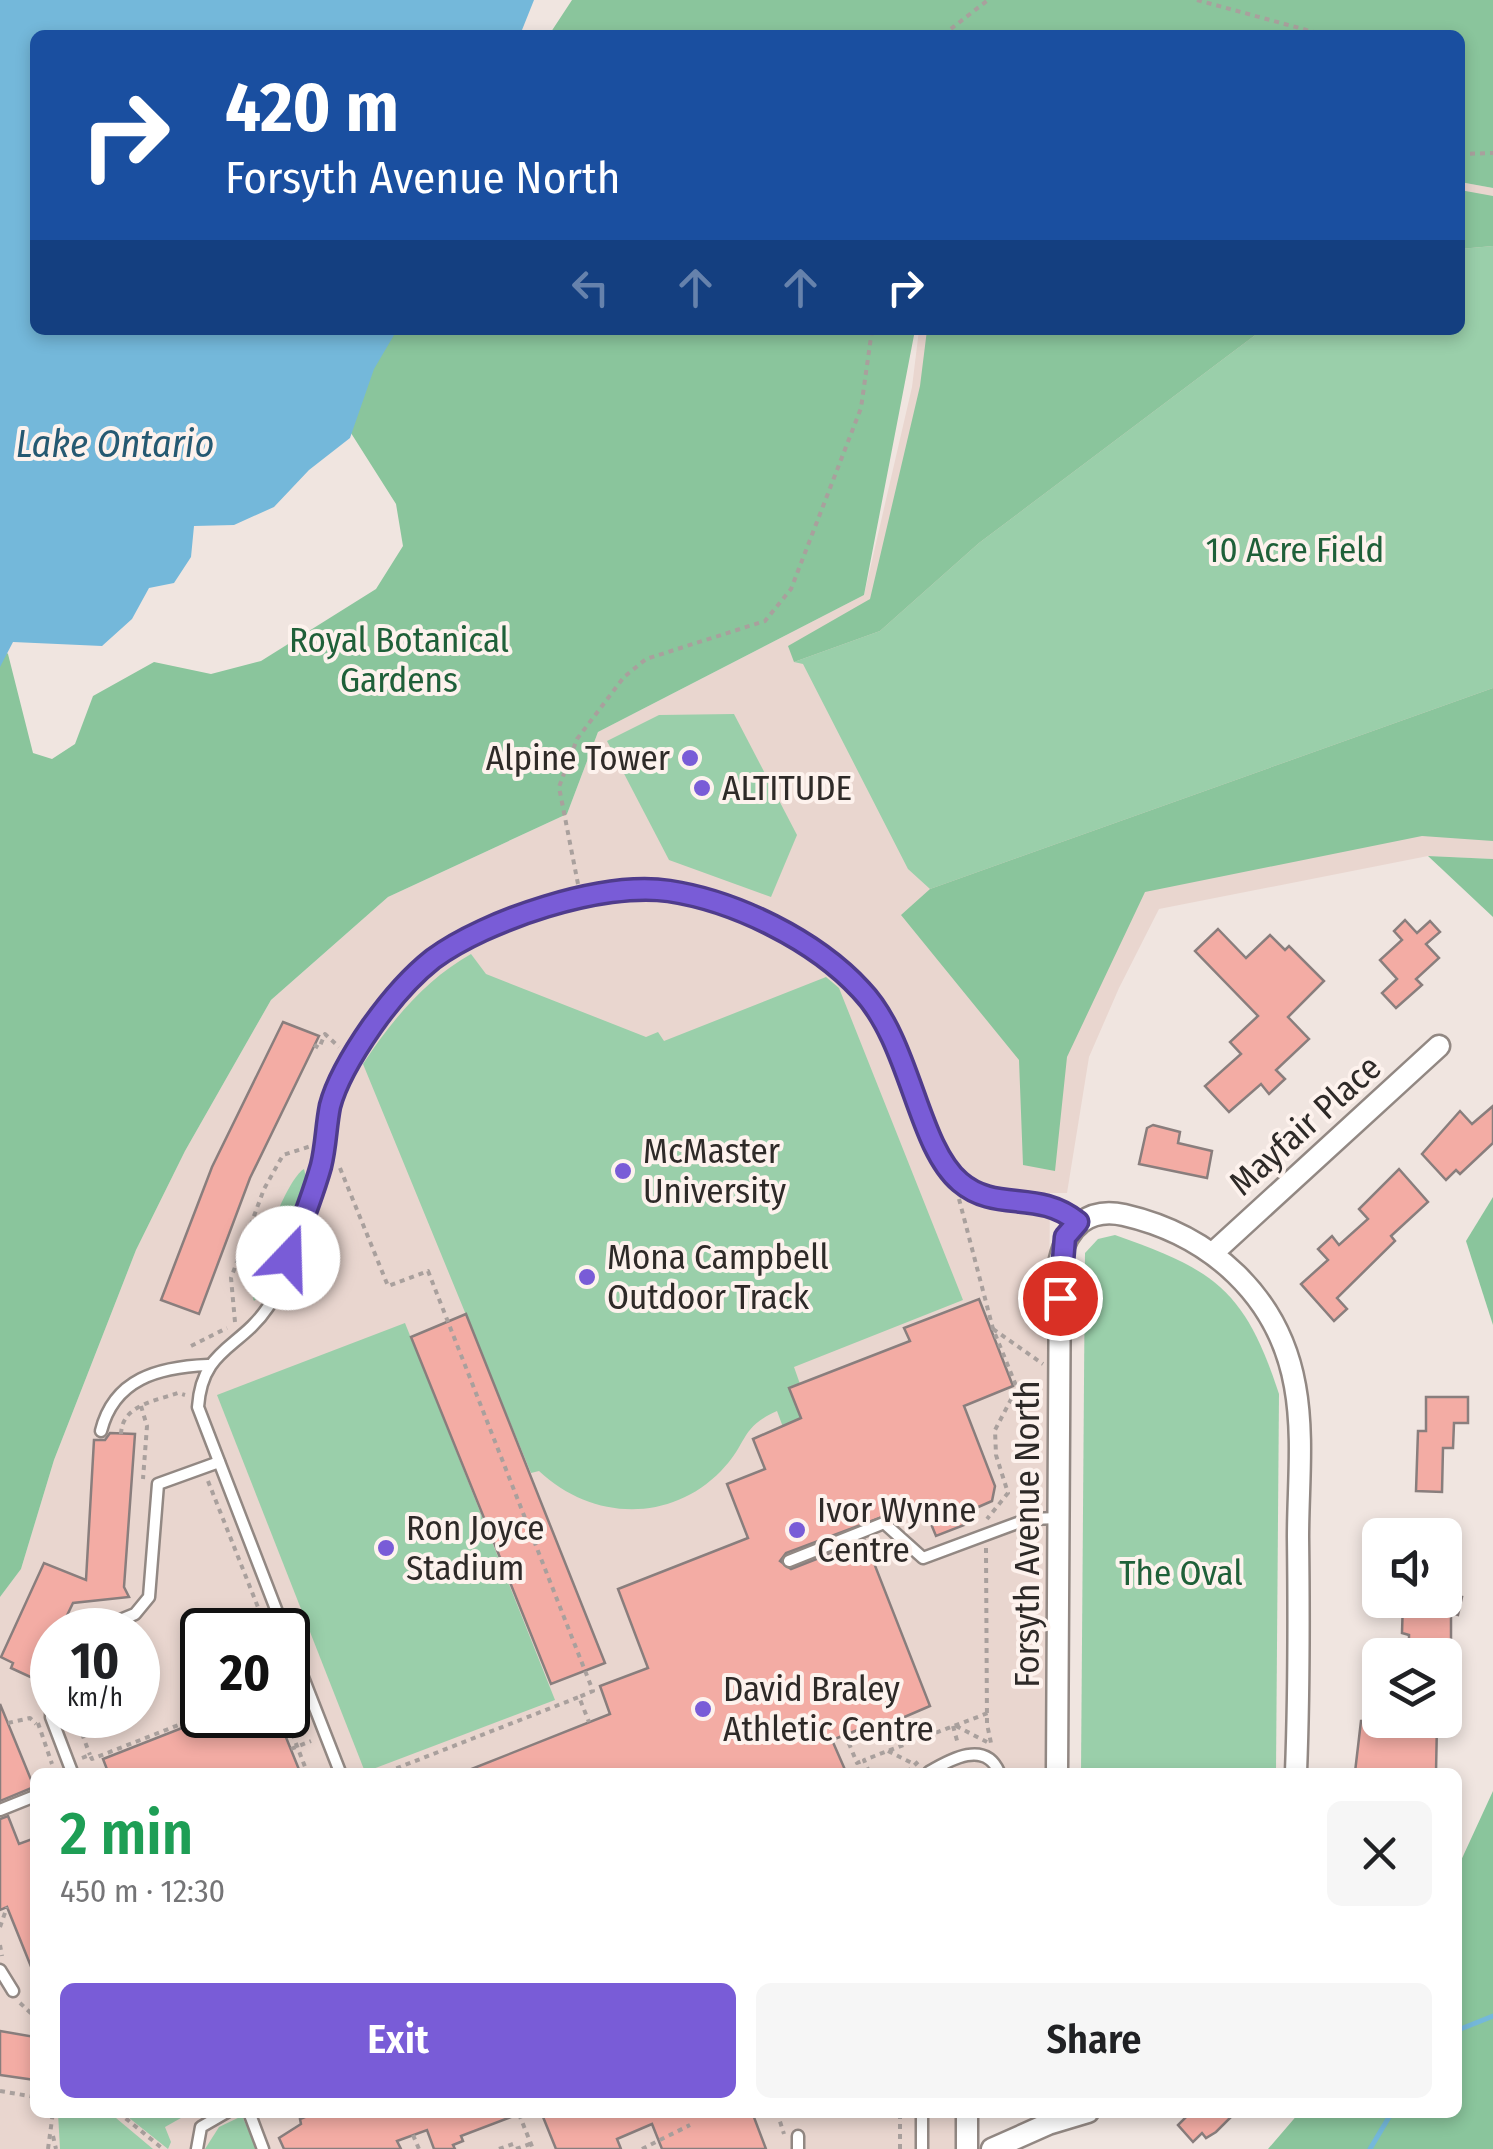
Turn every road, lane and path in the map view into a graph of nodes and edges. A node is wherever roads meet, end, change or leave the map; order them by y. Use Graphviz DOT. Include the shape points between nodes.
graph roads {
  1 [pos="988,0"];
  2 [pos="1198,0"];
  3 [pos="949,30"];
  4 [pos="1308,30"];
  5 [pos="1493,153"];
  6 [pos="1465,154"];
  7 [pos="871,335"];
  8 [pos="582,898"];
  9 [pos="314,1045"];
  10 [pos="1440,1046"];
  11 [pos="339,1052"];
  12 [pos="314,1138"];
  13 [pos="340,1168"];
  14 [pos="956,1179"];
  15 [pos="1078,1222"];
  16 [pos="1214,1252"];
  17 [pos="993,1329"];
  18 [pos="191,1346"];
  19 [pos="208,1366"];
  20 [pos="1060,1376"];
  21 [pos="186,1407"];
  22 [pos="101,1431"];
  23 [pos="121,1434"];
  24 [pos="219,1462"];
  25 [pos="203,1467"];
  26 [pos="1060,1518"];
  27 [pos="987,1534"];
  28 [pos="789,1561"];
  29 [pos="140,1608"];
  30 [pos="258,1608"];
  31 [pos="275,1608"];
  32 [pos="310,1695"];
  33 [pos="579,1697"];
  34 [pos="988,1713"];
  35 [pos="30,1718"];
  36 [pos="590,1722"];
  37 [pos="8,1723"];
  38 [pos="180,1724"];
  39 [pos="955,1725"];
  40 [pos="845,1734"];
  41 [pos="59,1738"];
  42 [pos="84,1738"];
  43 [pos="291,1738"];
  44 [pos="316,1740"];
  45 [pos="992,1744"];
  46 [pos="294,1748"];
  47 [pos="888,1751"];
  48 [pos="90,1755"];
  49 [pos="988,1757"];
  50 [pos="82,1758"];
  51 [pos="864,1760"];
  52 [pos="914,1764"];
  53 [pos="70,1768"];
  54 [pos="305,1768"];
  55 [pos="338,1768"];
  56 [pos="397,1768"];
  57 [pos="867,1768"];
  58 [pos="938,1768"];
  59 [pos="995,1768"];
  60 [pos="1051,1768"];
  61 [pos="1296,1768"];
  62 [pos="30,1798"];
  63 [pos="0,1810"];
  64 [pos="7,1907"];
  65 [pos="0,1927"];
  66 [pos="0,1945"];
  67 [pos="0,1961"];
  68 [pos="0,1970"];
  69 [pos="13,1992"];
  70 [pos="30,2011"];
  71 [pos="0,2091"];
  72 [pos="30,2096"];
  73 [pos="52,2118"];
  74 [pos="125,2118"];
  75 [pos="217,2118"];
  76 [pos="252,2118"];
  77 [pos="522,2118"];
  78 [pos="778,2118"];
  79 [pos="900,2118"];
  80 [pos="922,2118"];
  81 [pos="967,2118"];
  82 [pos="1068,2118"];
  83 [pos="690,2124"];
  84 [pos="413,2135"];
  85 [pos="53,2136"];
  86 [pos="798,2136"];
  87 [pos="514,2146"];
  88 [pos="532,2146"];
  89 [pos="785,2146"];
  90 [pos="48,2149"];
  91 [pos="56,2149"];
  92 [pos="162,2149"];
  93 [pos="197,2149"];
  94 [pos="263,2149"];
  95 [pos="419,2149"];
  96 [pos="499,2149"];
  97 [pos="642,2149"];
  98 [pos="798,2149"];
  99 [pos="900,2149"];
  100 [pos="922,2149"];
  101 [pos="966,2149"];
  102 [pos="992,2149"];
  1 -- 3 [label="path"];
  2 -- 4 [label="path"];
  5 -- 6 [label="path"];
  7 -- 8 [label="path" via="861,408 791,589 765,621 646,659 577,739 560,787"];
  8 -- 14 [label="lane" via="664,890 698,898 765,924 842,972 892,1034 940,1157"];
  8 -- 19 [label="lane" via="518,917 456,946 395,996 331,1103 312,1196 268,1308"];
  9 -- 11 [label="path" via="319,1048 325,1034 338,1042"];
  10 -- 16 [label="street, Mayfair Place"];
  12 -- 18 [label="path" via="308,1148 283,1155 264,1189 230,1278 234,1323"];
  13 -- 33 [label="path" via="388,1286 428,1272 593,1691"];
  14 -- 15 [label="lane" via="988,1196 1049,1203"];
  14 -- 17 [label="path"];
  15 -- 16 [label="street" via="1098,1214 1146,1220"];
  15 -- 20 [label="street, Forsyth Avenue North" via="1065,1237 1060,1259"];
  16 -- 61 [label="street" via="1267,1311 1295,1386"];
  17 -- 20 [label="path"];
  17 -- 27 [label="path" via="1017,1388 996,1430 1008,1493 988,1517"];
  19 -- 22 [label="lane" via="174,1366 137,1380 108,1404"];
  19 -- 24 [label="lane" via="198,1407"];
  20 -- 26 [label="street, Forsyth Avenue North"];
  21 -- 23 [label="path" via="185,1394 178,1393 142,1406 125,1416"];
  24 -- 25 [label="lane"];
  24 -- 31 [label="lane"];
  25 -- 29 [label="lane" via="158,1484 148,1597"];
  25 -- 30 [label="path"];
  26 -- 27 [label="lane" via="1028,1519"];
  26 -- 60 [label="street, Forsyth Avenue North"];
  27 -- 28 [label="lane" via="924,1558 884,1523"];
  27 -- 34 [label="path"];
  32 -- 55 [label="lane"];
  33 -- 36 [label="path"];
  33 -- 56 [label="path"];
  34 -- 39 [label="path"];
  34 -- 45 [label="path"];
  35 -- 37 [label="path"];
  38 -- 48 [label="path"];
  39 -- 45 [label="path"];
  39 -- 47 [label="path"];
  40 -- 51 [label="path" via="857,1763"];
  41 -- 53 [label="lane"];
  42 -- 48 [label="path"];
  43 -- 46 [label="path"];
  44 -- 46 [label="path"];
  45 -- 49 [label="path"];
  46 -- 54 [label="path"];
  47 -- 51 [label="path"];
  47 -- 52 [label="path"];
  48 -- 50 [label="path"];
  49 -- 58 [label="lane" via="963,1756"];
  49 -- 59 [label="lane"];
  51 -- 57 [label="path"];
  62 -- 63 [label="lane"];
  64 -- 65 [label="path"];
  66 -- 67 [label="path"];
  68 -- 69 [label="lane"];
  69 -- 70 [label="path"];
  71 -- 72 [label="path"];
  73 -- 85 [label="path"];
  74 -- 92 [label="path"];
  75 -- 93 [label="lane" via="201,2127"];
  76 -- 94 [label="lane"];
  77 -- 88 [label="path"];
  78 -- 89 [label="path"];
  79 -- 99 [label="path"];
  80 -- 100 [label="lane"];
  81 -- 101 [label="street"];
  82 -- 102 [label="street"];
  83 -- 97 [label="path"];
  84 -- 95 [label="path"];
  85 -- 90 [label="path"];
  85 -- 91 [label="path"];
  86 -- 98 [label="lane"];
  87 -- 88 [label="path"];
  87 -- 96 [label="path"];
}
